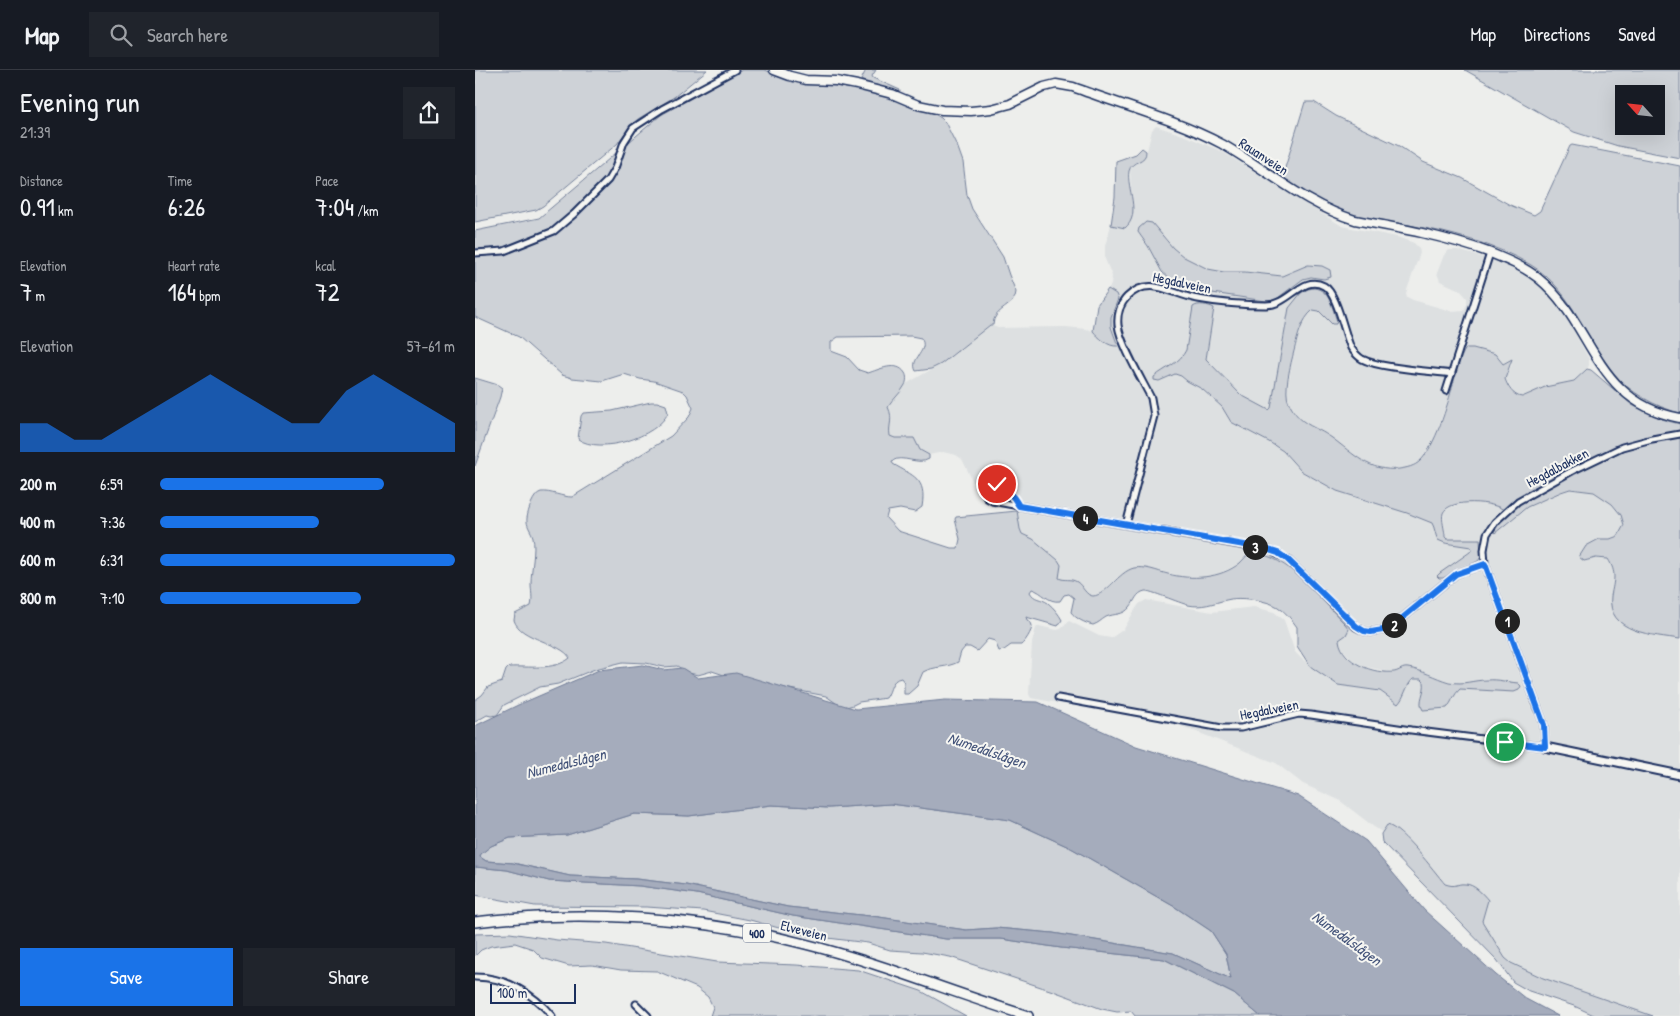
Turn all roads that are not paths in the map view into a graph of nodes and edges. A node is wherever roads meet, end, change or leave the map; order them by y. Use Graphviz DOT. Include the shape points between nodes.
graph roads {
  1 [pos="735,70"];
  2 [pos="774,70"];
  3 [pos="475,253"];
  4 [pos="1490,253"];
  5 [pos="1451,374"];
  6 [pos="1446,391"];
  7 [pos="1680,418"];
  8 [pos="1680,434"];
  9 [pos="1019,506"];
  10 [pos="1126,525"];
  11 [pos="1485,564"];
  12 [pos="1058,698"];
  13 [pos="1545,747"];
  14 [pos="1680,775"];
  15 [pos="475,922"];
  16 [pos="475,977"];
  17 [pos="636,1004"];
  18 [pos="552,1016"];
  19 [pos="649,1016"];
  20 [pos="1028,1016"];
  1 -- 3 [label="street" via="633,128 608,180 553,231 503,251"];
  2 -- 4 [label="main road, Rauanveien" via="806,80 857,85 925,107 955,110 997,108 1050,85 1073,87 1207,137 1346,217 1434,235"];
  4 -- 5 [label="street"];
  4 -- 7 [label="main road, Rauanveien" via="1526,270 1553,292 1565,306 1603,370 1621,389 1649,407"];
  5 -- 6 [label="street"];
  5 -- 10 [label="street, Hegdalveien" via="1362,359 1351,348 1333,296 1321,284 1307,284 1280,303 1266,305 1196,299 1161,287 1142,286 1124,300 1118,314 1121,337 1153,407"];
  8 -- 11 [label="street, Hegdalbakken" via="1622,447 1518,501 1487,534"];
  9 -- 9 [label="street" via="1002,486 988,485 987,498"];
  9 -- 10 [label="street"];
  10 -- 11 [label="street" via="1278,553 1356,626 1371,632 1389,629 1456,574"];
  11 -- 13 [label="street" via="1544,725"];
  12 -- 13 [label="street, Hegdalveien" via="1222,728 1241,728 1299,714"];
  13 -- 14 [label="street, Hegdalveien"];
  15 -- 20 [label="highway, Elveveien / 400" via="577,916 645,918 732,928 841,954"];
  16 -- 18 [label="street" via="511,984 533,997"];
  17 -- 19 [label="street"];
}
